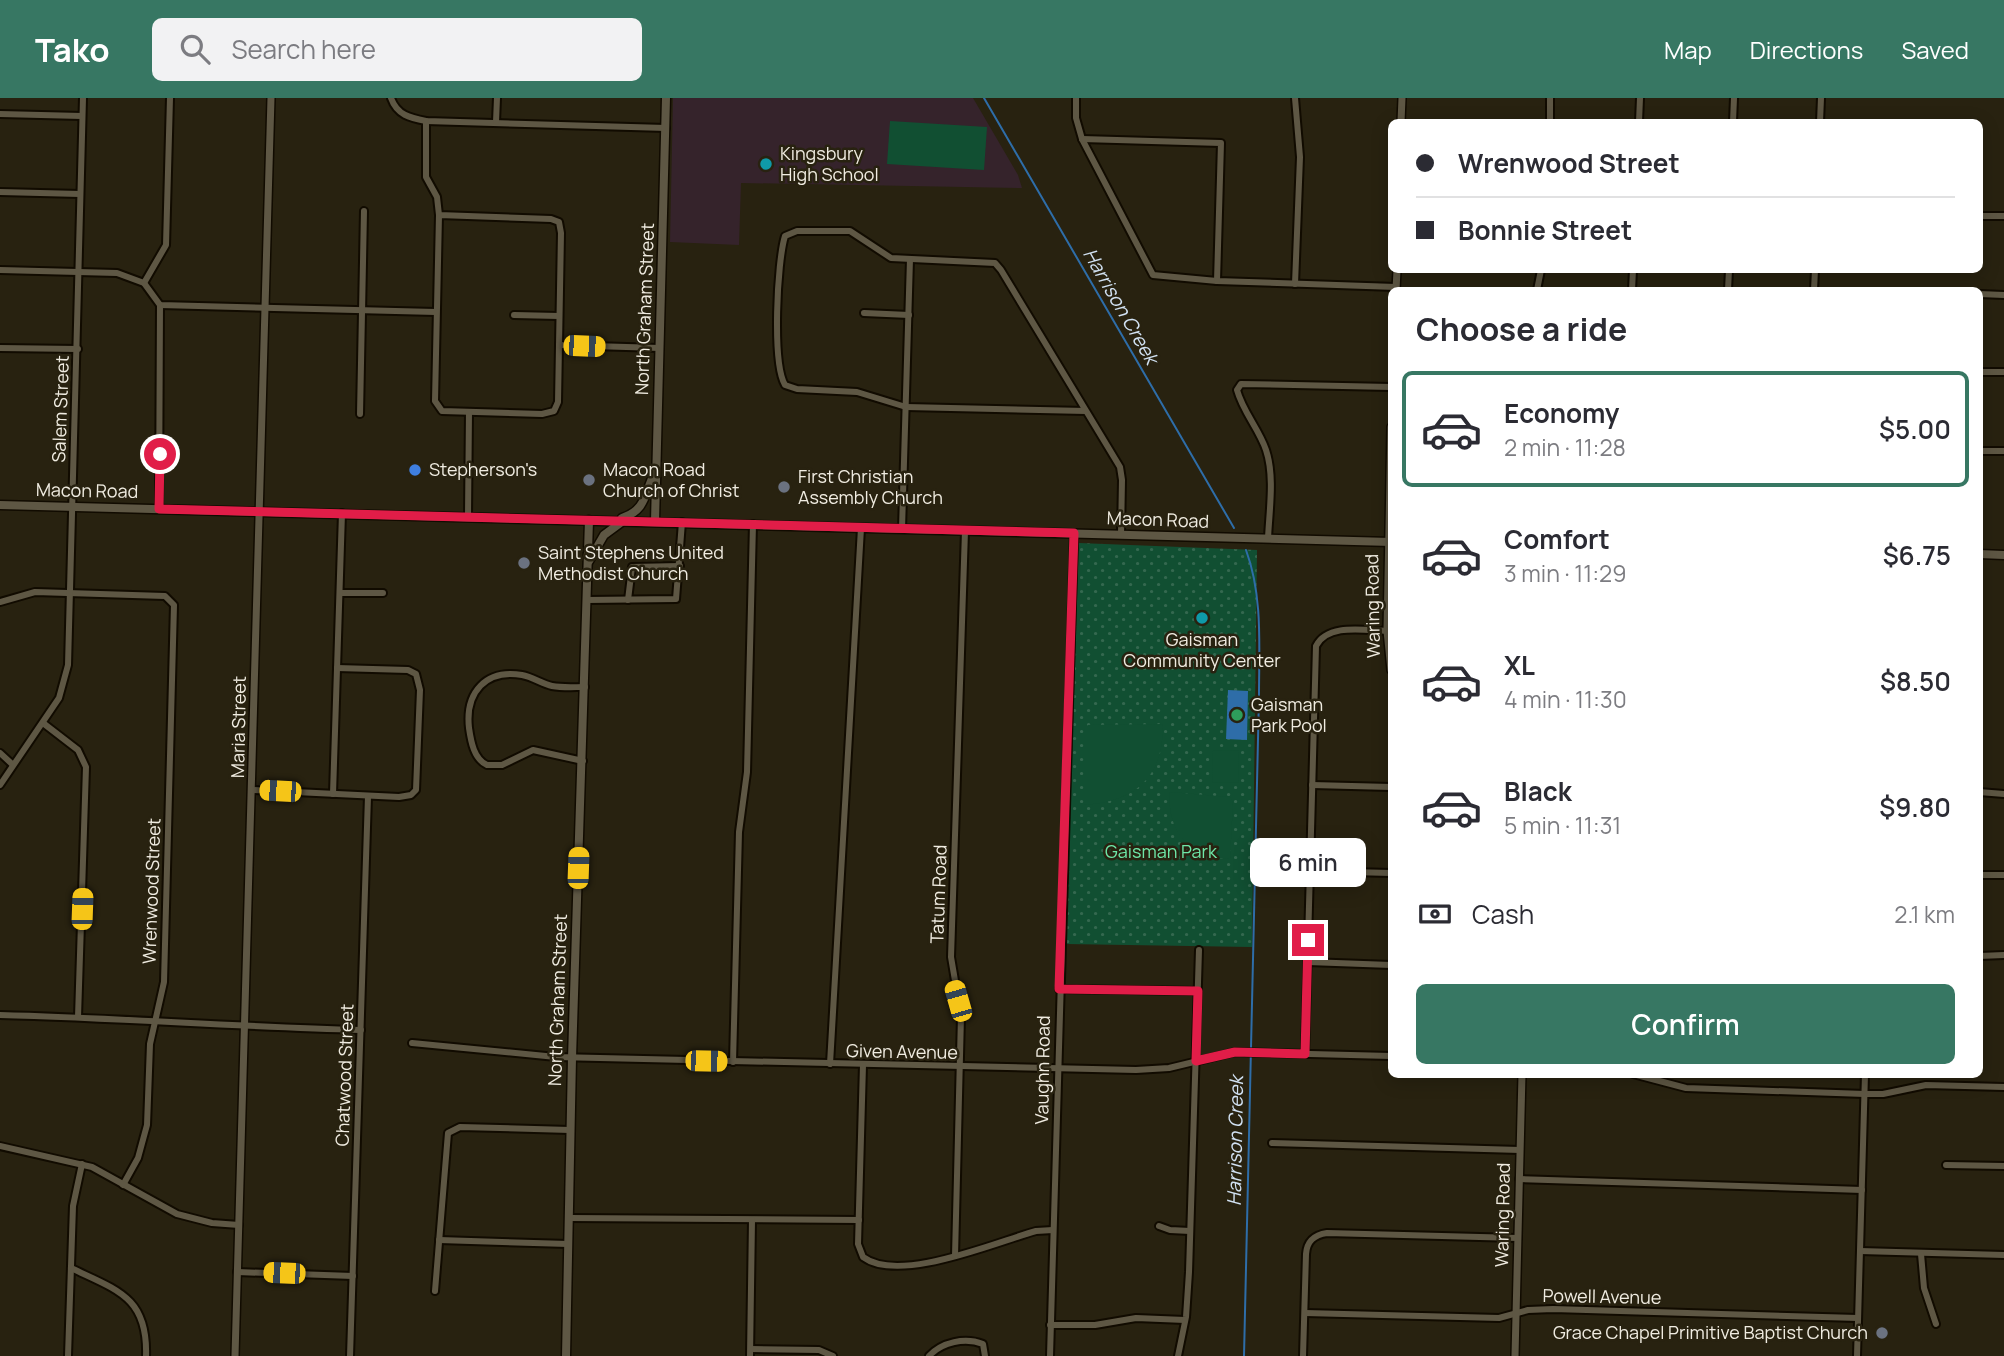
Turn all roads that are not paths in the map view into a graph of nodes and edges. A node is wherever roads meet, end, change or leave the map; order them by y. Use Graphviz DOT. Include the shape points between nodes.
graph roads {
  1 [pos="83,98"];
  2 [pos="170,98"];
  3 [pos="271,98"];
  4 [pos="497,98"];
  5 [pos="666,98"];
  6 [pos="1076,98"];
  7 [pos="1295,98"];
  8 [pos="1402,98"];
  9 [pos="1550,98"];
  10 [pos="1640,98"];
  11 [pos="1734,98"];
  12 [pos="1821,98"];
  13 [pos="393,102"];
  14 [pos="0,114"];
  15 [pos="82,116"];
  16 [pos="1401,119"];
  17 [pos="1550,119"];
  18 [pos="1639,119"];
  19 [pos="1733,119"];
  20 [pos="1820,119"];
  21 [pos="426,121"];
  22 [pos="496,122"];
  23 [pos="666,128"];
  24 [pos="1082,139"];
  25 [pos="0,192"];
  26 [pos="80,194"];
  27 [pos="364,211"];
  28 [pos="439,215"];
  29 [pos="1983,216"];
  30 [pos="2004,216"];
  31 [pos="910,260"];
  32 [pos="0,270"];
  33 [pos="79,272"];
  34 [pos="1217,281"];
  35 [pos="144,284"];
  36 [pos="1295,284"];
  37 [pos="1388,289"];
  38 [pos="1983,295"];
  39 [pos="2004,295"];
  40 [pos="160,304"];
  41 [pos="265,307"];
  42 [pos="362,310"];
  43 [pos="436,312"];
  44 [pos="864,313"];
  45 [pos="514,315"];
  46 [pos="909,315"];
  47 [pos="559,316"];
  48 [pos="559,345"];
  49 [pos="0,348"];
  50 [pos="660,348"];
  51 [pos="78,349"];
  52 [pos="1983,372"];
  53 [pos="2004,373"];
  54 [pos="1388,387"];
  55 [pos="906,407"];
  56 [pos="1086,411"];
  57 [pos="469,412"];
  58 [pos="360,414"];
  59 [pos="1983,451"];
  60 [pos="2004,451"];
  61 [pos="656,470"];
  62 [pos="0,505"];
  63 [pos="72,507"];
  64 [pos="159,509"];
  65 [pos="261,511"];
  66 [pos="342,513"];
  67 [pos="468,516"];
  68 [pos="589,520"];
  69 [pos="614,520"];
  70 [pos="624,521"];
  71 [pos="655,521"];
  72 [pos="682,522"];
  73 [pos="753,524"];
  74 [pos="860,528"];
  75 [pos="902,529"];
  76 [pos="965,531"];
  77 [pos="1074,533"];
  78 [pos="1121,536"];
  79 [pos="1268,540"];
  80 [pos="1388,542"];
  81 [pos="1983,554"];
  82 [pos="2004,555"];
  83 [pos="588,564"];
  84 [pos="680,566"];
  85 [pos="70,593"];
  86 [pos="340,593"];
  87 [pos="383,593"];
  88 [pos="587,600"];
  89 [pos="628,600"];
  90 [pos="0,602"];
  91 [pos="1388,631"];
  92 [pos="337,668"];
  93 [pos="585,687"];
  94 [pos="43,723"];
  95 [pos="0,754"];
  96 [pos="583,761"];
  97 [pos="12,764"];
  98 [pos="0,785"];
  99 [pos="1312,785"];
  100 [pos="1388,787"];
  101 [pos="253,790"];
  102 [pos="1983,792"];
  103 [pos="333,794"];
  104 [pos="2004,794"];
  105 [pos="368,796"];
  106 [pos="1310,871"];
  107 [pos="1388,873"];
  108 [pos="1983,875"];
  109 [pos="2004,875"];
  110 [pos="1199,950"];
  111 [pos="2004,955"];
  112 [pos="1983,956"];
  113 [pos="1308,962"];
  114 [pos="1388,965"];
  115 [pos="1059,989"];
  116 [pos="1198,991"];
  117 [pos="0,1015"];
  118 [pos="78,1017"];
  119 [pos="155,1020"];
  120 [pos="246,1028"];
  121 [pos="360,1030"];
  122 [pos="412,1043"];
  123 [pos="1305,1054"];
  124 [pos="1388,1056"];
  125 [pos="572,1058"];
  126 [pos="1196,1061"];
  127 [pos="733,1062"];
  128 [pos="830,1064"];
  129 [pos="863,1065"];
  130 [pos="960,1067"];
  131 [pos="1057,1069"];
  132 [pos="1522,1078"];
  133 [pos="1648,1078"];
  134 [pos="1865,1078"];
  135 [pos="1940,1078"];
  136 [pos="1939,1085"];
  137 [pos="2004,1087"];
  138 [pos="1865,1094"];
  139 [pos="570,1130"];
  140 [pos="1272,1143"];
  141 [pos="0,1146"];
  142 [pos="1520,1150"];
  143 [pos="82,1164"];
  144 [pos="1945,1165"];
  145 [pos="2004,1166"];
  146 [pos="1519,1179"];
  147 [pos="123,1185"];
  148 [pos="1862,1190"];
  149 [pos="569,1218"];
  150 [pos="752,1220"];
  151 [pos="859,1220"];
  152 [pos="239,1225"];
  153 [pos="1159,1226"];
  154 [pos="1053,1230"];
  155 [pos="1190,1231"];
  156 [pos="1518,1238"];
  157 [pos="439,1240"];
  158 [pos="568,1244"];
  159 [pos="1860,1251"];
  160 [pos="1921,1254"];
  161 [pos="2004,1255"];
  162 [pos="955,1256"];
  163 [pos="71,1268"];
  164 [pos="237,1272"];
  165 [pos="353,1276"];
  166 [pos="435,1291"];
  167 [pos="1305,1313"];
  168 [pos="1516,1315"];
  169 [pos="1858,1318"];
  170 [pos="1185,1320"];
  171 [pos="1936,1324"];
  172 [pos="1050,1325"];
  173 [pos="750,1353"];
  174 [pos="986,1355"];
  175 [pos="68,1356"];
  176 [pos="146,1356"];
  177 [pos="235,1356"];
  178 [pos="351,1356"];
  179 [pos="566,1356"];
  180 [pos="833,1356"];
  181 [pos="929,1356"];
  182 [pos="1049,1356"];
  183 [pos="1178,1356"];
  184 [pos="1303,1356"];
  185 [pos="1515,1356"];
  186 [pos="1857,1356"];
  1 -- 15 [label="street, Salem Street"];
  2 -- 35 [label="street" via="166,245"];
  3 -- 41 [label="street, Maria Street"];
  4 -- 22 [label="street"];
  5 -- 23 [label="main road, North Graham Street"];
  6 -- 24 [label="street"];
  7 -- 36 [label="street" via="1300,157"];
  8 -- 16 [label="street"];
  9 -- 17 [label="street"];
  10 -- 18 [label="street"];
  11 -- 19 [label="street"];
  12 -- 20 [label="street"];
  13 -- 21 [label="street" via="406,117"];
  14 -- 15 [label="street"];
  15 -- 26 [label="street, Salem Street"];
  21 -- 22 [label="street"];
  21 -- 28 [label="street" via="426,177 437,197"];
  22 -- 23 [label="street"];
  23 -- 50 [label="main road, North Graham Street"];
  24 -- 34 [label="street" via="1153,275"];
  24 -- 34 [label="street" via="1221,144"];
  25 -- 26 [label="street"];
  26 -- 33 [label="street, Salem Street"];
  27 -- 42 [label="street"];
  28 -- 43 [label="street"];
  28 -- 47 [label="street" via="559,222"];
  29 -- 30 [label="street"];
  31 -- 46 [label="street"];
  31 -- 55 [label="street" via="880,253 850,231 797,231 785,236 778,316 780,376 785,385 857,392"];
  31 -- 56 [label="street" via="995,262"];
  32 -- 33 [label="street"];
  33 -- 35 [label="street" via="117,273"];
  33 -- 51 [label="street, Salem Street"];
  34 -- 36 [label="street"];
  35 -- 40 [label="street"];
  36 -- 37 [label="street"];
  38 -- 39 [label="street"];
  40 -- 41 [label="street"];
  40 -- 64 [label="street"];
  41 -- 42 [label="street"];
  41 -- 65 [label="street, Maria Street"];
  42 -- 43 [label="street"];
  42 -- 58 [label="street"];
  43 -- 57 [label="street" via="435,401 442,411"];
  44 -- 46 [label="street"];
  45 -- 47 [label="street"];
  46 -- 55 [label="street"];
  47 -- 48 [label="street"];
  48 -- 50 [label="street"];
  48 -- 57 [label="street" via="554,411"];
  49 -- 51 [label="street"];
  50 -- 61 [label="main road, North Graham Street"];
  51 -- 63 [label="street, Salem Street"];
  52 -- 53 [label="street"];
  54 -- 79 [label="street" via="1241,384 1237,390 1240,403 1266,449 1270,466"];
  55 -- 56 [label="street"];
  55 -- 75 [label="street"];
  56 -- 78 [label="street" via="1120,467"];
  57 -- 67 [label="street"];
  59 -- 60 [label="street"];
  61 -- 69 [label="main road" via="641,507"];
  61 -- 71 [label="main road, North Graham Street"];
  62 -- 63 [label="main road, Macon Road"];
  63 -- 64 [label="main road, Macon Road"];
  63 -- 85 [label="street, Salem Street"];
  64 -- 65 [label="main road, Macon Road"];
  65 -- 66 [label="main road, Macon Road"];
  65 -- 101 [label="street, Maria Street"];
  66 -- 67 [label="main road, Macon Road"];
  66 -- 86 [label="street"];
  67 -- 68 [label="main road, Macon Road"];
  68 -- 69 [label="main road, Macon Road"];
  68 -- 83 [label="main road, North Graham Street"];
  69 -- 70 [label="main road, Macon Road"];
  70 -- 71 [label="main road, Macon Road"];
  70 -- 83 [label="main road" via="604,535"];
  71 -- 72 [label="main road, Macon Road"];
  72 -- 73 [label="main road, Macon Road"];
  72 -- 84 [label="street"];
  73 -- 74 [label="main road, Macon Road"];
  73 -- 127 [label="street"];
  74 -- 75 [label="main road, Macon Road"];
  74 -- 128 [label="street"];
  75 -- 76 [label="main road, Macon Road"];
  76 -- 77 [label="main road, Macon Road"];
  76 -- 130 [label="street, Tatum Road" via="951,957 961,1016"];
  77 -- 78 [label="main road, Macon Road"];
  77 -- 115 [label="street, Vaughn Road"];
  78 -- 79 [label="main road, Macon Road"];
  79 -- 80 [label="main road, Macon Road"];
  81 -- 82 [label="main road"];
  83 -- 88 [label="main road, North Graham Street"];
  84 -- 89 [label="street" via="676,599"];
  84 -- 89 [label="street" via="632,567"];
  85 -- 90 [label="street" via="35,592"];
  85 -- 94 [label="street, Salem Street" via="67,673 59,698"];
  85 -- 119 [label="street, Wrenwood Street" via="165,596 173,601 164,973"];
  86 -- 87 [label="street"];
  86 -- 92 [label="street"];
  88 -- 89 [label="street"];
  88 -- 93 [label="main road, North Graham Street"];
  91 -- 99 [label="street" via="1330,631 1316,646"];
  92 -- 103 [label="street"];
  92 -- 105 [label="street" via="412,671 418,677 418,781 411,795"];
  93 -- 96 [label="main road, North Graham Street"];
  93 -- 96 [label="street" via="550,685 518,674 494,675 474,691 469,720 475,753 487,765 502,765 533,750"];
  94 -- 97 [label="street, Salem Street"];
  94 -- 118 [label="street" via="78,750 86,767"];
  95 -- 97 [label="street"];
  96 -- 125 [label="main road, North Graham Street"];
  97 -- 98 [label="street, Salem Street"];
  99 -- 100 [label="street"];
  99 -- 106 [label="street"];
  101 -- 103 [label="street"];
  101 -- 120 [label="street, Maria Street"];
  102 -- 104 [label="street"];
  103 -- 105 [label="street"];
  105 -- 121 [label="street, Chatwood Street"];
  106 -- 107 [label="street"];
  106 -- 113 [label="street"];
  108 -- 109 [label="street"];
  110 -- 116 [label="street"];
  111 -- 112 [label="street"];
  113 -- 114 [label="street"];
  113 -- 123 [label="street"];
  115 -- 116 [label="street"];
  115 -- 131 [label="street, Vaughn Road"];
  116 -- 126 [label="street"];
  117 -- 118 [label="street"];
  118 -- 119 [label="street"];
  119 -- 120 [label="street"];
  119 -- 147 [label="street, Wrenwood Street" via="147,1125 141,1151"];
  120 -- 121 [label="street"];
  120 -- 152 [label="street, Maria Street"];
  121 -- 165 [label="street, Chatwood Street"];
  122 -- 125 [label="street, Given Avenue"];
  123 -- 124 [label="street, Given Avenue"];
  123 -- 126 [label="street, Given Avenue" via="1241,1052"];
  125 -- 127 [label="street, Given Avenue"];
  125 -- 139 [label="main road, North Graham Street"];
  126 -- 131 [label="street, Given Avenue" via="1146,1070"];
  126 -- 155 [label="street"];
  127 -- 128 [label="street, Given Avenue"];
  128 -- 129 [label="street, Given Avenue"];
  129 -- 130 [label="street, Given Avenue"];
  129 -- 151 [label="street"];
  130 -- 131 [label="street, Given Avenue"];
  130 -- 162 [label="street, Tatum Road"];
  131 -- 154 [label="street, Vaughn Road"];
  132 -- 142 [label="street, Waring Road"];
  133 -- 138 [label="street" via="1686,1088"];
  134 -- 138 [label="street"];
  135 -- 136 [label="street"];
  136 -- 137 [label="street"];
  136 -- 138 [label="street"];
  138 -- 148 [label="street"];
  139 -- 149 [label="main road, North Graham Street"];
  139 -- 157 [label="street" via="460,1127 450,1131 445,1143"];
  140 -- 142 [label="street"];
  141 -- 143 [label="street"];
  142 -- 146 [label="street, Waring Road"];
  143 -- 147 [label="street"];
  143 -- 163 [label="street" via="74,1196"];
  144 -- 145 [label="street"];
  146 -- 148 [label="street"];
  146 -- 156 [label="street, Waring Road"];
  147 -- 152 [label="street" via="177,1214"];
  148 -- 159 [label="street"];
  149 -- 150 [label="street"];
  149 -- 158 [label="main road, North Graham Street"];
  150 -- 151 [label="street"];
  150 -- 173 [label="street"];
  151 -- 162 [label="street" via="858,1247 866,1260 922,1265"];
  152 -- 164 [label="street, Maria Street"];
  153 -- 155 [label="street"];
  154 -- 162 [label="street"];
  154 -- 172 [label="street, Vaughn Road"];
  155 -- 170 [label="street"];
  156 -- 167 [label="street" via="1327,1233 1312,1238 1307,1249"];
  156 -- 168 [label="street, Waring Road"];
  157 -- 158 [label="street"];
  157 -- 166 [label="street"];
  158 -- 179 [label="main road, North Graham Street"];
  159 -- 160 [label="street"];
  159 -- 169 [label="street"];
  160 -- 161 [label="street"];
  160 -- 171 [label="street" via="1924,1288"];
  163 -- 175 [label="street"];
  163 -- 176 [label="street" via="134,1303 145,1326"];
  164 -- 165 [label="street"];
  164 -- 177 [label="street, Maria Street"];
  165 -- 178 [label="street, Chatwood Street"];
  167 -- 168 [label="street, Powell Avenue"];
  167 -- 184 [label="street"];
  168 -- 169 [label="street, Powell Avenue" via="1553,1309"];
  168 -- 185 [label="street, Waring Road"];
  169 -- 186 [label="street"];
  170 -- 172 [label="street" via="1136,1318 1095,1325"];
  170 -- 183 [label="street"];
  172 -- 182 [label="street, Vaughn Road"];
  173 -- 180 [label="street" via="819,1350"];
  174 -- 181 [label="street" via="983,1344 964,1341 943,1345"];
}
